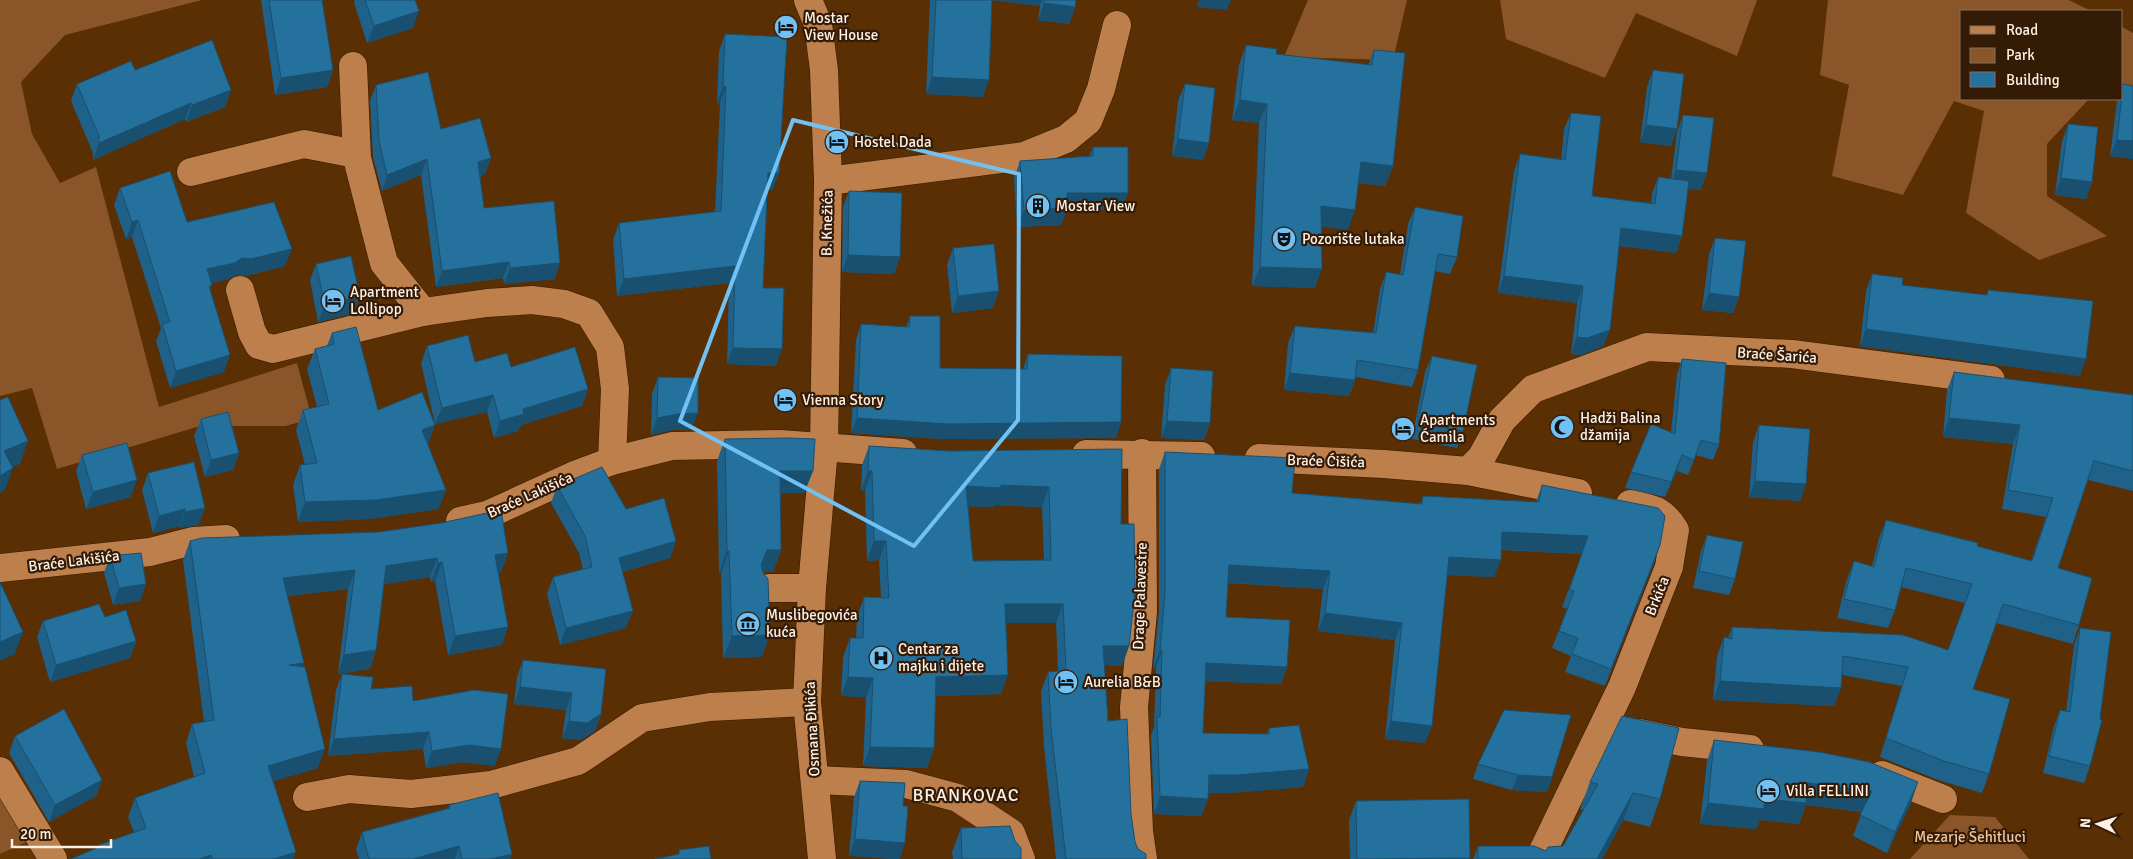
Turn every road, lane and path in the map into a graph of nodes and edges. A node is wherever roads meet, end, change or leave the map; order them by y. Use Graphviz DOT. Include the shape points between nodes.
graph roads {
  1 [pos="808,0"];
  2 [pos="1118,25"];
  3 [pos="353,66"];
  4 [pos="356,154"];
  5 [pos="191,172"];
  6 [pos="828,180"];
  7 [pos="240,290"];
  8 [pos="423,312"];
  9 [pos="2016,383"];
  10 [pos="824,448"];
  11 [pos="1142,453"];
  12 [pos="932,454"];
  13 [pos="1066,454"];
  14 [pos="612,461"];
  15 [pos="1468,471"];
  16 [pos="440,525"];
  17 [pos="250,538"];
  18 [pos="0,568"];
  19 [pos="769,588"];
  20 [pos="812,588"];
  21 [pos="808,702"];
  22 [pos="1603,725"];
  23 [pos="1779,752"];
  24 [pos="1857,766"];
  25 [pos="0,772"];
  26 [pos="815,780"];
  27 [pos="307,797"];
  28 [pos="1944,799"];
  29 [pos="52,859"];
  30 [pos="822,859"];
  31 [pos="1021,859"];
  32 [pos="1143,859"];
  33 [pos="1539,859"];
  1 -- 6 [label="street, B. Knežića" via="818,24 824,70"];
  2 -- 6 [label="street" via="1102,89 1088,121 1066,139 1024,156"];
  3 -- 4 [label="street"];
  4 -- 5 [label="street" via="304,144"];
  4 -- 8 [label="street" via="384,263"];
  6 -- 10 [label="street, B. Knežića"];
  7 -- 8 [label="street" via="259,345 273,349"];
  8 -- 14 [label="street" via="532,300 564,304 589,313 610,347 615,389"];
  9 -- 15 [label="street, Braće Šarića" via="1792,354 1647,347 1533,389 1502,420 1481,458"];
  10 -- 12 [label="street"];
  10 -- 14 [label="street, Braće Lakišića" via="780,444 672,446"];
  10 -- 20 [label="street, Osmana Đikića"];
  11 -- 13 [label="street, Braće Ćišića"];
  11 -- 15 [label="street, Braće Ćišića"];
  11 -- 32 [label="street, Drage Palavestre" via="1143,612 1134,707"];
  14 -- 16 [label="street, Braće Lakišića" via="487,515"];
  15 -- 22 [label="street, Brkića" via="1658,511 1675,530 1668,567 1622,687"];
  17 -- 18 [label="street, Braće Lakišića" via="193,541 150,552"];
  19 -- 20 [label="street"];
  20 -- 21 [label="street, Osmana Đikića"];
  21 -- 26 [label="street, Osmana Đikića"];
  21 -- 27 [label="street" via="710,707 642,718 578,761 491,785 411,794 349,789"];
  22 -- 23 [label="street" via="1682,742"];
  22 -- 33 [label="street, Brkića"];
  24 -- 28 [label="street"];
  25 -- 29 [label="street"];
  26 -- 30 [label="street, Osmana Đikića"];
  26 -- 31 [label="street" via="906,784 958,798 1011,833"];
}
